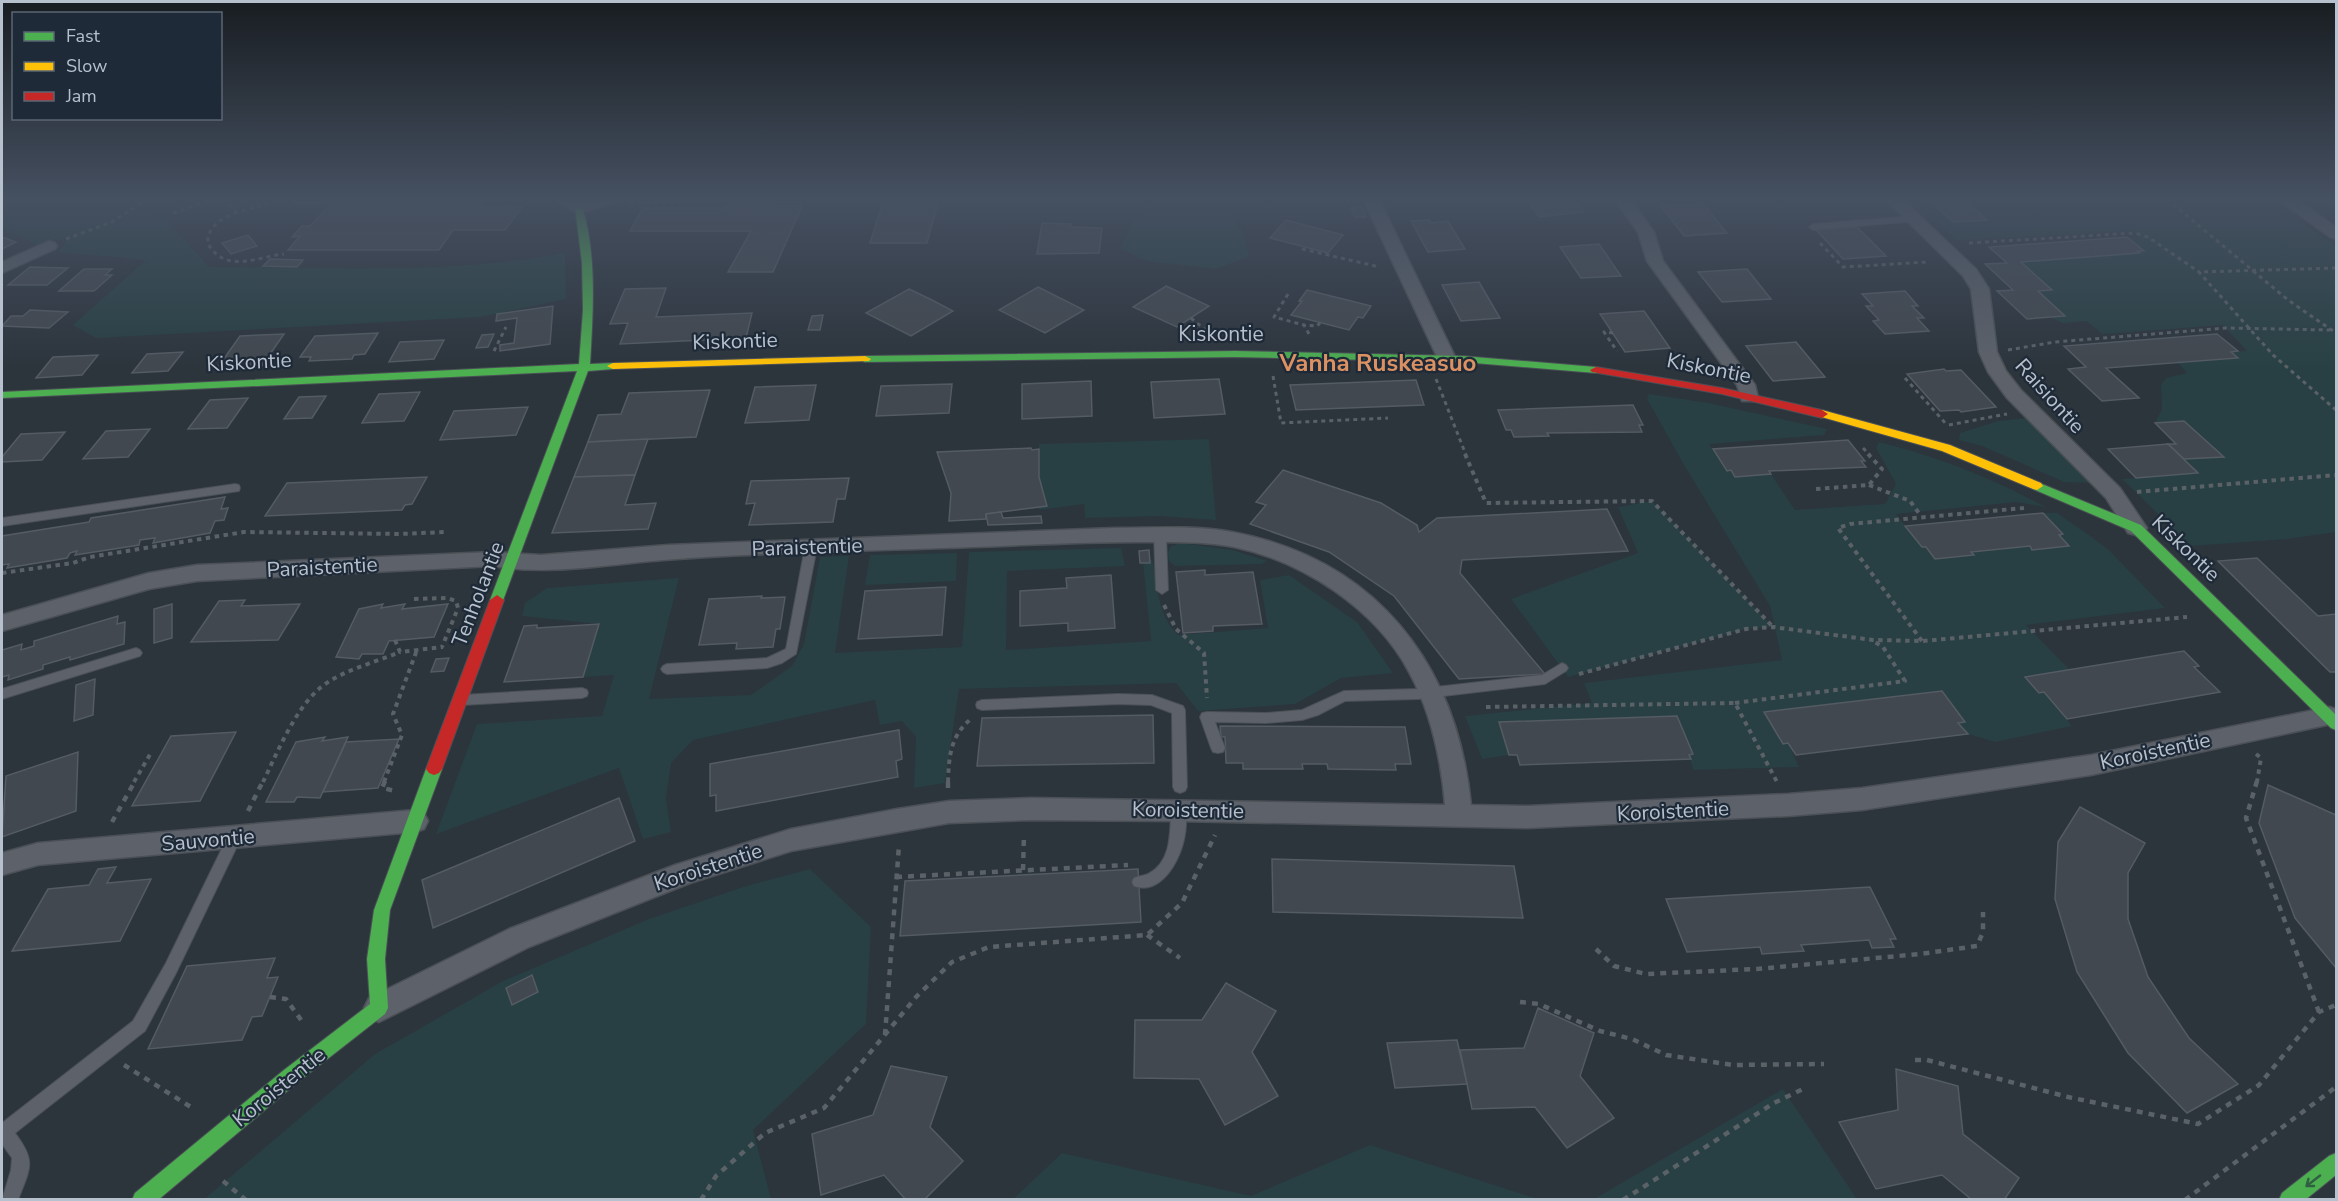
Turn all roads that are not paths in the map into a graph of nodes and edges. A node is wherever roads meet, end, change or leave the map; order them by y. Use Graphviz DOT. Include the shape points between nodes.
graph roads {
  1 [pos="30,255"];
  2 [pos="585,255"];
  3 [pos="1398,255"];
  4 [pos="1652,255"];
  5 [pos="1962,255"];
  6 [pos="2,268"];
  7 [pos="1447,359"];
  8 [pos="584,366"];
  9 [pos="2,395"];
  10 [pos="1749,397"];
  11 [pos="235,489"];
  12 [pos="2,522"];
  13 [pos="2136,528"];
  14 [pos="1160,535"];
  15 [pos="811,547"];
  16 [pos="511,562"];
  17 [pos="1162,590"];
  18 [pos="2,623"];
  19 [pos="136,653"];
  20 [pos="1562,668"];
  21 [pos="667,669"];
  22 [pos="582,693"];
  23 [pos="2,694"];
  24 [pos="460,700"];
  25 [pos="1435,702"];
  26 [pos="982,705"];
  27 [pos="2333,720"];
  28 [pos="1218,748"];
  29 [pos="1179,798"];
  30 [pos="1459,816"];
  31 [pos="415,821"];
  32 [pos="234,838"];
  33 [pos="2,864"];
  34 [pos="1139,882"];
  35 [pos="379,1008"];
  36 [pos="2337,1163"];
  37 [pos="9,1200"];
  38 [pos="142,1200"];
  39 [pos="2289,1200"];
  1 -- 6 [label="street"];
  2 -- 8 [label="street, Tenholantie"];
  3 -- 7 [label="street"];
  4 -- 10 [label="street" via="1746,386"];
  5 -- 13 [label="street, Raisiontie" via="1980,289 1988,352 1997,372 2028,409 2113,493"];
  7 -- 8 [label="street, Kiskontie" via="1270,355"];
  7 -- 10 [label="street, Kiskontie" via="1601,370"];
  8 -- 9 [label="street, Kiskontie"];
  8 -- 16 [label="street, Tenholantie"];
  10 -- 13 [label="street, Kiskontie" via="1946,448"];
  11 -- 12 [label="lane"];
  13 -- 27 [label="street, Kiskontie"];
  14 -- 15 [label="street, Paraistentie"];
  14 -- 17 [label="lane"];
  14 -- 25 [label="street, Paraistentie" via="1237,540 1280,554 1338,582 1374,610 1393,633 1413,659"];
  15 -- 16 [label="street, Paraistentie" via="667,552 554,563"];
  15 -- 21 [label="lane" via="792,651 767,663"];
  16 -- 18 [label="street, Paraistentie" via="493,559 185,574"];
  16 -- 24 [label="street, Tenholantie"];
  19 -- 23 [label="lane"];
  20 -- 25 [label="lane" via="1545,679"];
  22 -- 24 [label="lane"];
  24 -- 31 [label="street, Tenholantie"];
  25 -- 28 [label="lane" via="1344,696 1323,709 1302,715 1207,717"];
  25 -- 30 [label="street, Paraistentie" via="1453,766"];
  26 -- 29 [label="lane" via="1118,699 1152,700 1178,710"];
  27 -- 30 [label="street, Koroistentie" via="2091,765 1862,799 1571,816"];
  29 -- 30 [label="street, Koroistentie" via="1216,810"];
  29 -- 34 [label="lane" via="1176,847 1161,873"];
  29 -- 35 [label="street, Koroistentie" via="949,812 791,840 685,873 587,910 477,958"];
  31 -- 32 [label="street, Sauvontie"];
  31 -- 35 [label="street, Tenholantie" via="382,910 375,982"];
  32 -- 33 [label="street, Sauvontie" via="38,854"];
  32 -- 37 [label="lane" via="139,1026 3,1132 21,1155"];
  35 -- 38 [label="street, Koroistentie"];
  36 -- 39 [label="street, one-way"];
}
